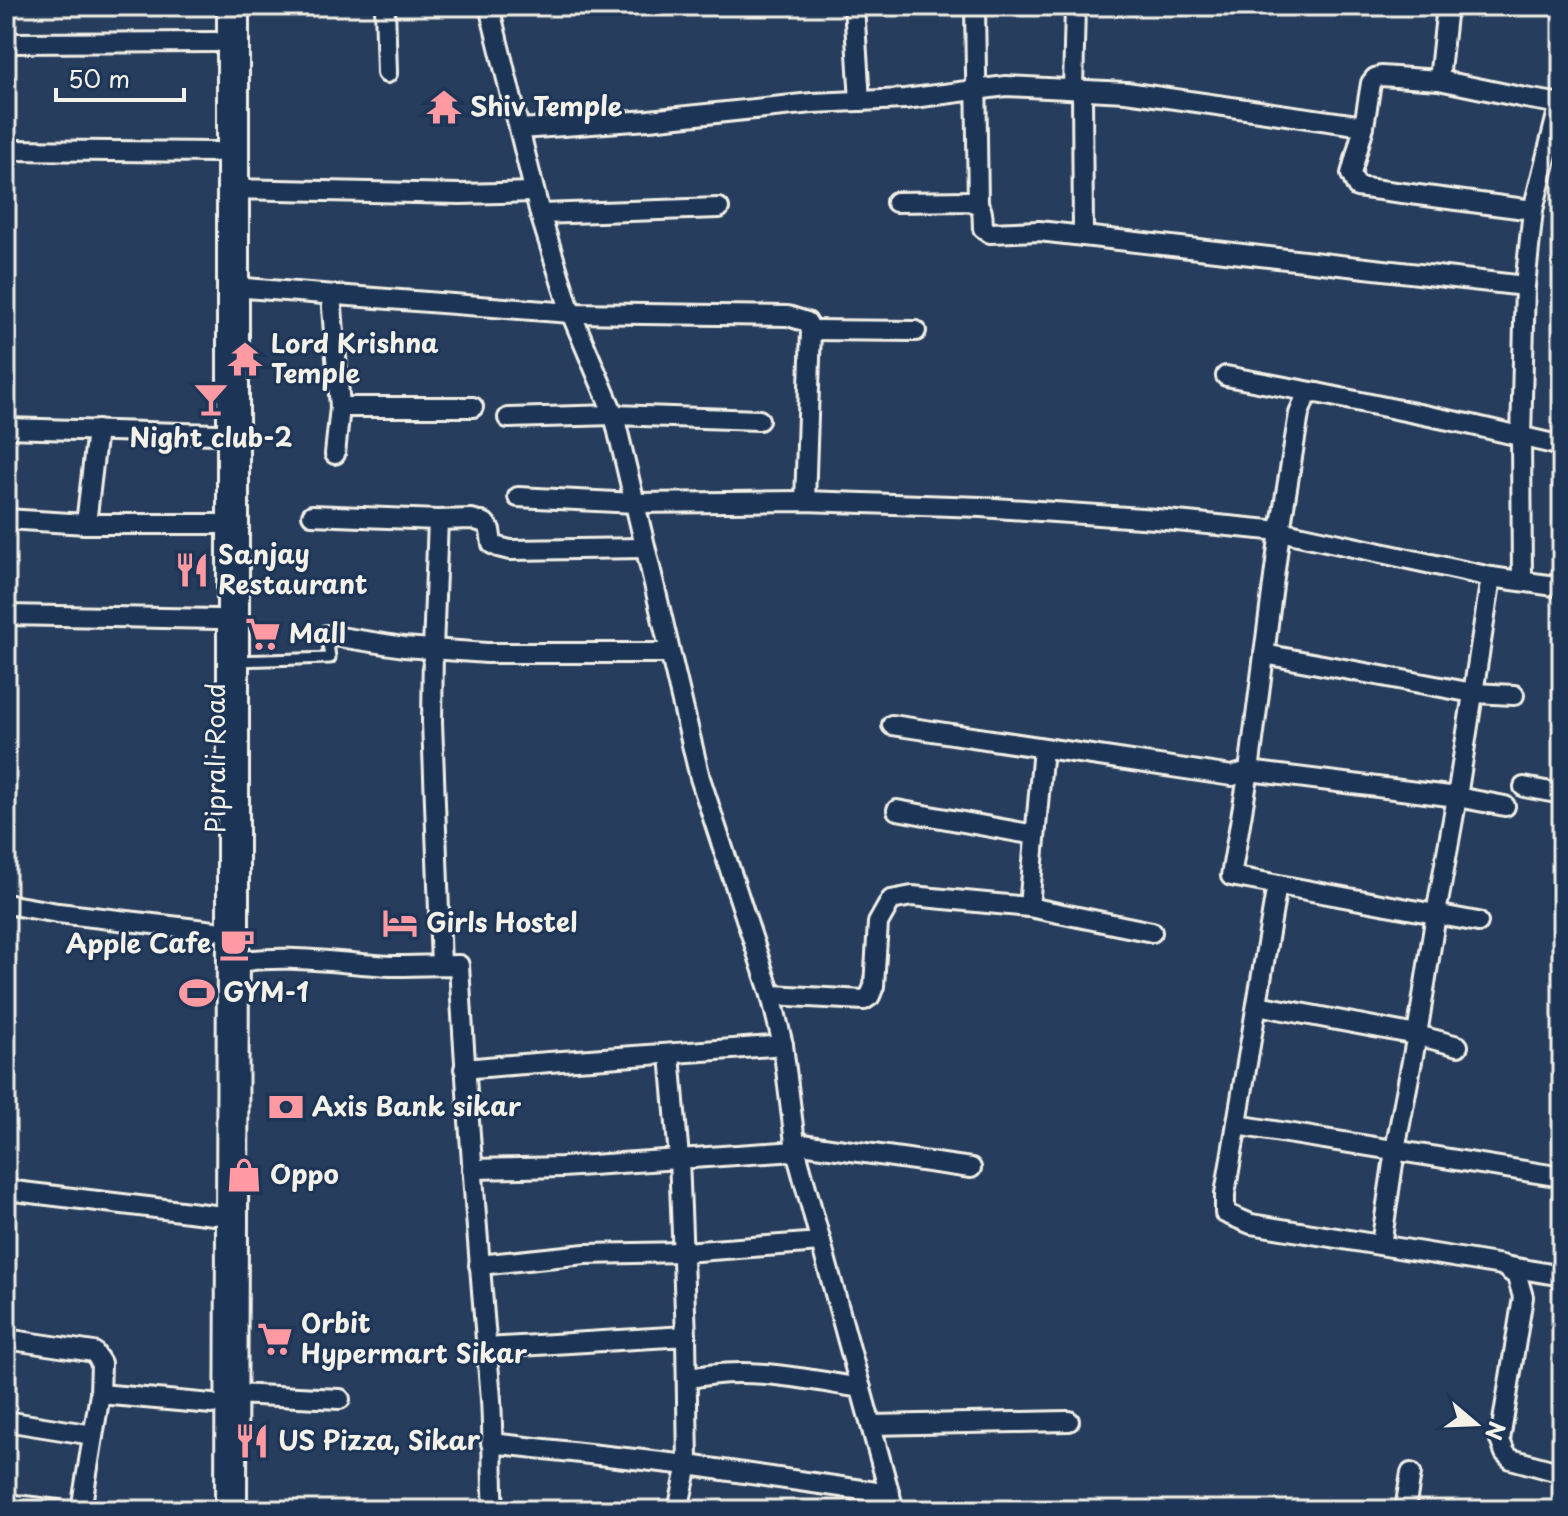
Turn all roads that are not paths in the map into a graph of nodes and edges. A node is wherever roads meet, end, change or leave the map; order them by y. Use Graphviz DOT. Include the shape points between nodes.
graph roads {
  1 [pos="216,6"];
  2 [pos="233,6"];
  3 [pos="385,6"];
  4 [pos="489,6"];
  5 [pos="854,6"];
  6 [pos="975,6"];
  7 [pos="1075,6"];
  8 [pos="1447,6"];
  9 [pos="216,42"];
  10 [pos="6,43"];
  11 [pos="387,73"];
  12 [pos="1439,80"];
  13 [pos="976,89"];
  14 [pos="1077,89"];
  15 [pos="860,101"];
  16 [pos="1561,103"];
  17 [pos="1364,126"];
  18 [pos="520,129"];
  19 [pos="6,150"];
  20 [pos="215,152"];
  21 [pos="233,189"];
  22 [pos="533,192"];
  23 [pos="896,202"];
  24 [pos="978,204"];
  25 [pos="719,208"];
  26 [pos="1533,210"];
  27 [pos="540,214"];
  28 [pos="1083,236"];
  29 [pos="1525,286"];
  30 [pos="232,287"];
  31 [pos="331,295"];
  32 [pos="571,313"];
  33 [pos="811,330"];
  34 [pos="916,331"];
  35 [pos="1226,376"];
  36 [pos="1317,393"];
  37 [pos="340,407"];
  38 [pos="473,407"];
  39 [pos="614,415"];
  40 [pos="508,418"];
  41 [pos="759,420"];
  42 [pos="6,428"];
  43 [pos="97,430"];
  44 [pos="217,434"];
  45 [pos="1521,436"];
  46 [pos="1562,446"];
  47 [pos="335,454"];
  48 [pos="518,497"];
  49 [pos="805,501"];
  50 [pos="635,503"];
  51 [pos="312,515"];
  52 [pos="6,519"];
  53 [pos="438,520"];
  54 [pos="86,524"];
  55 [pos="217,524"];
  56 [pos="1280,531"];
  57 [pos="645,548"];
  58 [pos="1491,577"];
  59 [pos="1522,580"];
  60 [pos="1562,587"];
  61 [pos="6,615"];
  62 [pos="217,619"];
  63 [pos="327,635"];
  64 [pos="433,649"];
  65 [pos="670,653"];
  66 [pos="1264,654"];
  67 [pos="233,662"];
  68 [pos="1473,693"];
  69 [pos="1514,695"];
  70 [pos="892,725"];
  71 [pos="1043,748"];
  72 [pos="1249,771"];
  73 [pos="1524,787"];
  74 [pos="1562,794"];
  75 [pos="1457,797"];
  76 [pos="1505,806"];
  77 [pos="897,810"];
  78 [pos="1035,835"];
  79 [pos="1277,885"];
  80 [pos="6,904"];
  81 [pos="1029,907"];
  82 [pos="1436,914"];
  83 [pos="1478,922"];
  84 [pos="214,931"];
  85 [pos="1152,932"];
  86 [pos="232,963"];
  87 [pos="441,965"];
  88 [pos="771,995"];
  89 [pos="1257,1005"];
  90 [pos="1417,1035"];
  91 [pos="783,1045"];
  92 [pos="1458,1046"];
  93 [pos="670,1055"];
  94 [pos="464,1069"];
  95 [pos="1237,1125"];
  96 [pos="796,1147"];
  97 [pos="1395,1150"];
  98 [pos="679,1158"];
  99 [pos="971,1168"];
  100 [pos="472,1169"];
  101 [pos="1562,1177"];
  102 [pos="6,1190"];
  103 [pos="214,1215"];
  104 [pos="821,1242"];
  105 [pos="1381,1245"];
  106 [pos="684,1252"];
  107 [pos="479,1265"];
  108 [pos="1502,1265"];
  109 [pos="1562,1276"];
  110 [pos="686,1336"];
  111 [pos="6,1339"];
  112 [pos="486,1348"];
  113 [pos="687,1379"];
  114 [pos="861,1388"];
  115 [pos="100,1394"];
  116 [pos="222,1399"];
  117 [pos="340,1399"];
  118 [pos="6,1421"];
  119 [pos="1069,1421"];
  120 [pos="872,1425"];
  121 [pos="93,1435"];
  122 [pos="491,1443"];
  123 [pos="688,1465"];
  124 [pos="1411,1473"];
  125 [pos="1562,1473"];
  126 [pos="892,1502"];
  127 [pos="6,1504"];
  128 [pos="59,1510"];
  129 [pos="81,1510"];
  130 [pos="212,1510"];
  131 [pos="231,1510"];
  132 [pos="494,1510"];
  133 [pos="678,1510"];
  134 [pos="1405,1510"];
  1 -- 9 [label="main road, Piprali Road"];
  2 -- 21 [label="main road"];
  3 -- 11 [label="street"];
  4 -- 18 [label="street"];
  5 -- 15 [label="street"];
  6 -- 13 [label="street"];
  7 -- 14 [label="street"];
  8 -- 12 [label="street"];
  9 -- 10 [label="street"];
  9 -- 20 [label="main road, Piprali Road"];
  12 -- 16 [label="street"];
  12 -- 17 [label="street" via="1375,78"];
  13 -- 14 [label="street"];
  13 -- 15 [label="street"];
  13 -- 24 [label="street"];
  14 -- 17 [label="street"];
  14 -- 28 [label="street"];
  15 -- 18 [label="street"];
  16 -- 26 [label="street"];
  17 -- 26 [label="street" via="1351,174 1357,187"];
  18 -- 22 [label="street"];
  19 -- 20 [label="street"];
  20 -- 44 [label="main road, Piprali Road"];
  21 -- 22 [label="street"];
  21 -- 30 [label="main road"];
  22 -- 27 [label="street"];
  23 -- 24 [label="street"];
  24 -- 28 [label="street" via="983,228 990,233"];
  25 -- 27 [label="street"];
  26 -- 29 [label="street"];
  27 -- 32 [label="street"];
  28 -- 29 [label="street"];
  29 -- 45 [label="street"];
  30 -- 31 [label="street"];
  30 -- 67 [label="main road"];
  31 -- 32 [label="street"];
  31 -- 37 [label="street"];
  32 -- 33 [label="street" via="788,316 807,322"];
  32 -- 39 [label="street"];
  33 -- 34 [label="street"];
  33 -- 49 [label="street"];
  35 -- 36 [label="street"];
  36 -- 45 [label="street"];
  36 -- 56 [label="street" via="1306,395 1299,414"];
  37 -- 38 [label="street"];
  37 -- 47 [label="street"];
  39 -- 40 [label="street"];
  39 -- 41 [label="street"];
  39 -- 50 [label="street"];
  42 -- 43 [label="street"];
  43 -- 44 [label="street"];
  43 -- 54 [label="street"];
  44 -- 55 [label="main road, Piprali Road"];
  45 -- 46 [label="street"];
  45 -- 59 [label="street"];
  48 -- 50 [label="street"];
  49 -- 50 [label="street"];
  49 -- 56 [label="street" via="981,507"];
  50 -- 57 [label="street"];
  51 -- 53 [label="street"];
  52 -- 54 [label="street"];
  53 -- 57 [label="street" via="485,523 492,544 510,550"];
  53 -- 64 [label="street"];
  54 -- 55 [label="street"];
  55 -- 62 [label="main road, Piprali Road"];
  56 -- 58 [label="street"];
  56 -- 66 [label="street"];
  57 -- 65 [label="street"];
  58 -- 59 [label="street"];
  58 -- 68 [label="street"];
  59 -- 60 [label="street"];
  61 -- 62 [label="street"];
  62 -- 84 [label="main road, Piprali Road"];
  63 -- 64 [label="street"];
  63 -- 67 [label="lane" via="330,658"];
  64 -- 65 [label="street"];
  64 -- 87 [label="street"];
  65 -- 88 [label="street" via="700,778"];
  66 -- 68 [label="street"];
  66 -- 72 [label="street"];
  67 -- 86 [label="main road"];
  68 -- 69 [label="street"];
  68 -- 75 [label="street"];
  70 -- 71 [label="street"];
  71 -- 72 [label="street" via="1232,776"];
  71 -- 78 [label="street"];
  72 -- 75 [label="street"];
  72 -- 79 [label="street" via="1231,876"];
  73 -- 74 [label="street"];
  75 -- 76 [label="street"];
  75 -- 82 [label="street"];
  77 -- 78 [label="street"];
  78 -- 81 [label="street"];
  79 -- 82 [label="street"];
  79 -- 89 [label="street"];
  80 -- 84 [label="street"];
  81 -- 85 [label="street"];
  81 -- 88 [label="street" via="912,896 891,900 878,923 870,996 864,1000"];
  82 -- 83 [label="street"];
  82 -- 90 [label="street"];
  84 -- 103 [label="main road, Piprali Road"];
  86 -- 87 [label="street" via="286,958"];
  86 -- 116 [label="main road"];
  87 -- 94 [label="street" via="459,965"];
  88 -- 91 [label="street"];
  89 -- 90 [label="street"];
  89 -- 95 [label="street"];
  90 -- 92 [label="street"];
  90 -- 97 [label="street"];
  91 -- 93 [label="street"];
  91 -- 96 [label="street"];
  93 -- 94 [label="street"];
  93 -- 98 [label="street"];
  94 -- 100 [label="street"];
  95 -- 97 [label="street"];
  95 -- 105 [label="street" via="1225,1213 1251,1224"];
  96 -- 98 [label="street"];
  96 -- 99 [label="street"];
  96 -- 104 [label="street"];
  97 -- 101 [label="street"];
  97 -- 105 [label="street"];
  98 -- 100 [label="street"];
  98 -- 106 [label="street"];
  100 -- 107 [label="street"];
  102 -- 103 [label="street"];
  103 -- 116 [label="main road, Piprali Road"];
  104 -- 106 [label="street"];
  104 -- 114 [label="street"];
  105 -- 108 [label="street"];
  106 -- 107 [label="street" via="585,1254"];
  106 -- 110 [label="street"];
  107 -- 112 [label="street"];
  108 -- 109 [label="street"];
  108 -- 125 [label="street" via="1517,1276 1523,1297 1500,1440 1511,1459"];
  110 -- 112 [label="street"];
  110 -- 113 [label="street"];
  111 -- 115 [label="street" via="94,1352 101,1363"];
  112 -- 122 [label="street"];
  113 -- 114 [label="street" via="751,1373"];
  113 -- 123 [label="street"];
  114 -- 120 [label="street"];
  115 -- 116 [label="street"];
  115 -- 121 [label="street"];
  116 -- 117 [label="street"];
  116 -- 130 [label="main road, Piprali Road"];
  116 -- 131 [label="main road"];
  118 -- 121 [label="street"];
  119 -- 120 [label="street"];
  120 -- 126 [label="street"];
  121 -- 129 [label="street"];
  122 -- 123 [label="street"];
  122 -- 132 [label="street"];
  123 -- 126 [label="street"];
  123 -- 133 [label="street"];
  124 -- 134 [label="street"];
  127 -- 128 [label="street"];
}
